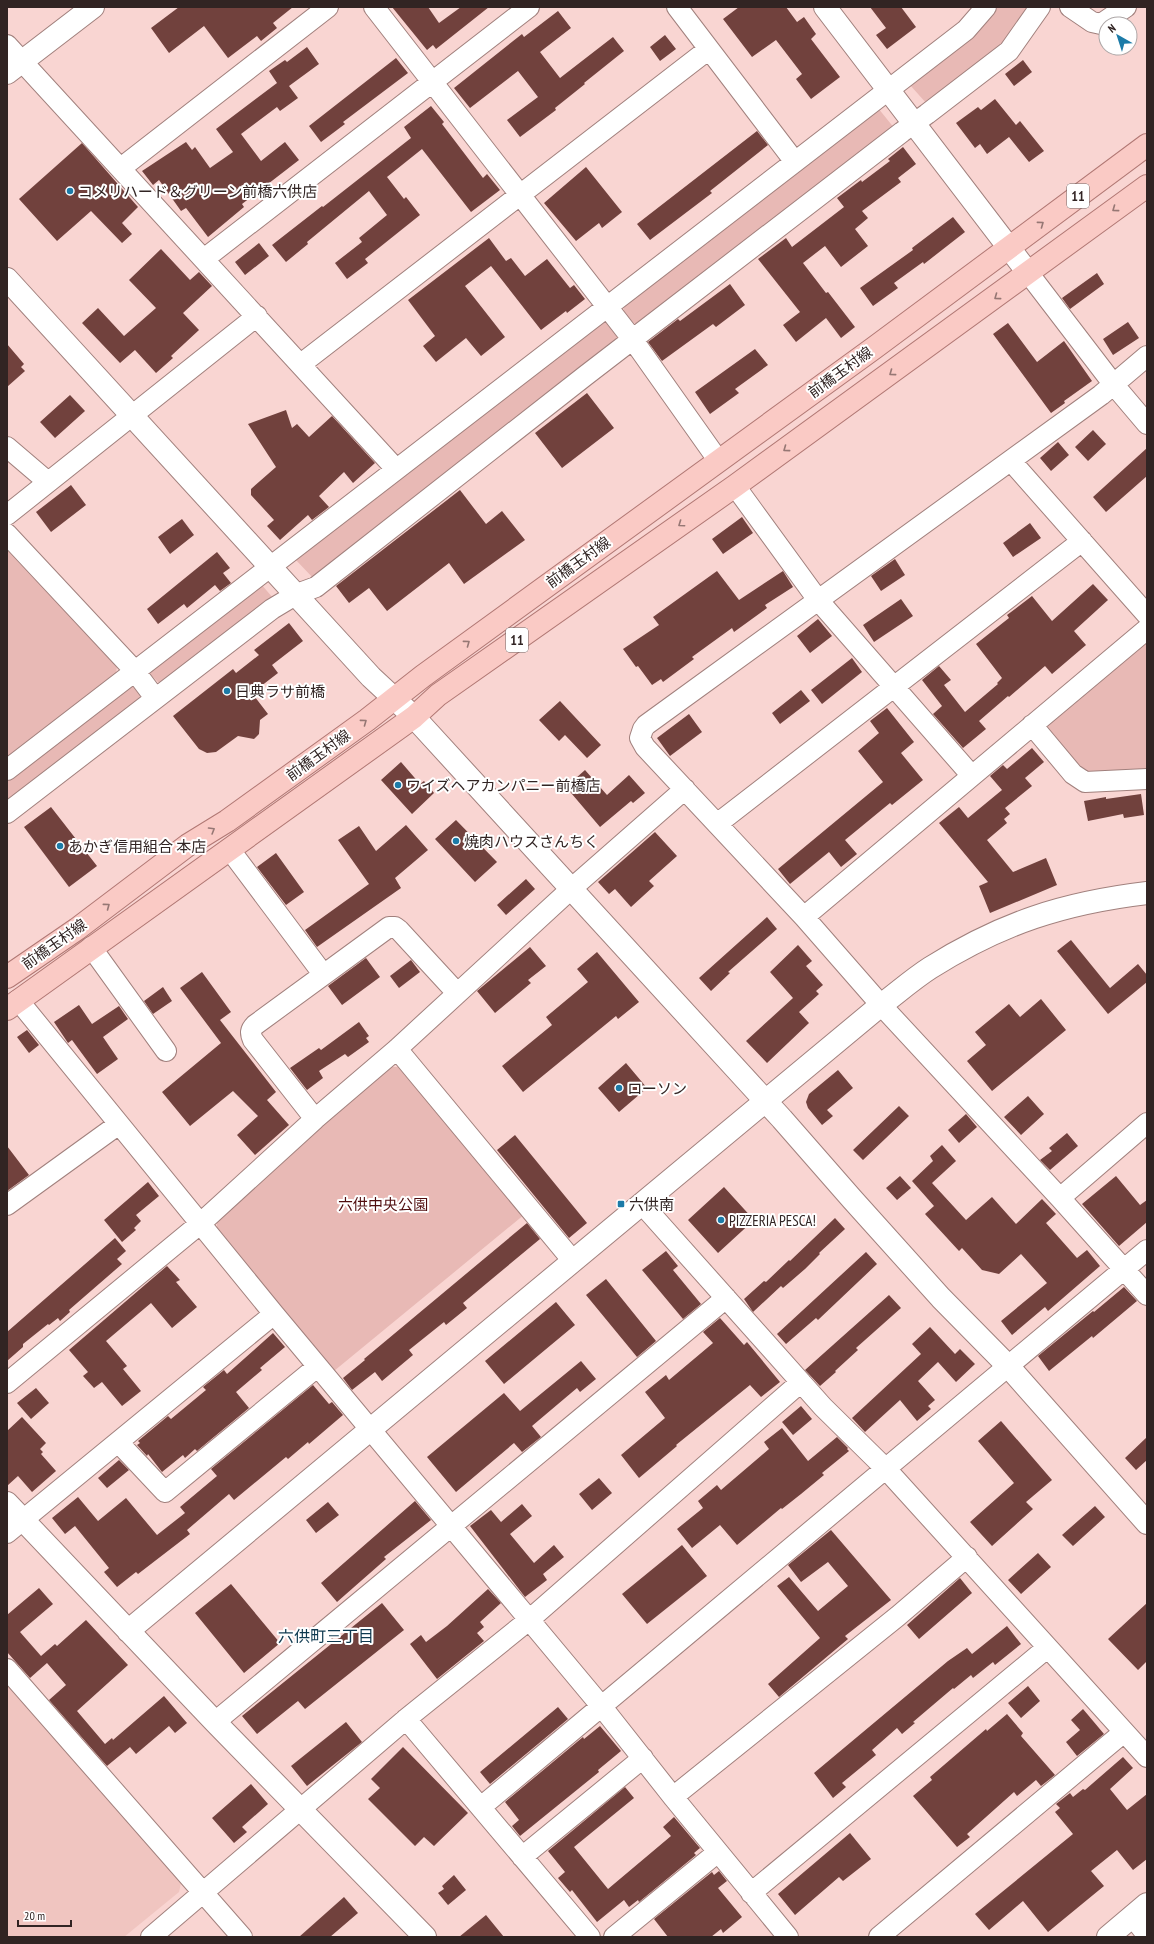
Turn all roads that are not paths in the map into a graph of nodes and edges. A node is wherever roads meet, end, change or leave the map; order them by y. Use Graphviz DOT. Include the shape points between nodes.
graph roads {
  1 [pos="93,7"];
  2 [pos="328,7"];
  3 [pos="374,7"];
  4 [pos="529,7"];
  5 [pos="677,7"];
  6 [pos="825,7"];
  7 [pos="1040,7"];
  8 [pos="1070,7"];
  9 [pos="1126,7"];
  10 [pos="977,11"];
  11 [pos="7,44"];
  12 [pos="709,49"];
  13 [pos="15,67"];
  14 [pos="432,82"];
  15 [pos="887,90"];
  16 [pos="914,124"];
  17 [pos="1147,145"];
  18 [pos="795,162"];
  19 [pos="121,168"];
  20 [pos="1147,186"];
  21 [pos="519,194"];
  22 [pos="1010,248"];
  23 [pos="204,259"];
  24 [pos="1029,274"];
  25 [pos="7,279"];
  26 [pos="607,306"];
  27 [pos="257,316"];
  28 [pos="633,340"];
  29 [pos="1147,356"];
  30 [pos="301,364"];
  31 [pos="1114,386"];
  32 [pos="133,416"];
  33 [pos="1147,424"];
  34 [pos="7,447"];
  35 [pos="718,460"];
  36 [pos="1011,461"];
  37 [pos="396,469"];
  38 [pos="48,482"];
  39 [pos="735,486"];
  40 [pos="7,515"];
  41 [pos="7,534"];
  42 [pos="1082,541"];
  43 [pos="271,566"];
  44 [pos="297,594"];
  45 [pos="818,600"];
  46 [pos="1147,615"];
  47 [pos="1147,629"];
  48 [pos="134,670"];
  49 [pos="894,688"];
  50 [pos="155,698"];
  51 [pos="395,699"];
  52 [pos="414,718"];
  53 [pos="1032,725"];
  54 [pos="7,770"];
  55 [pos="972,776"];
  56 [pos="1147,779"];
  57 [pos="685,789"];
  58 [pos="7,813"];
  59 [pos="717,824"];
  60 [pos="230,850"];
  61 [pos="571,889"];
  62 [pos="1147,893"];
  63 [pos="804,917"];
  64 [pos="92,947"];
  65 [pos="323,974"];
  66 [pos="7,978"];
  67 [pos="457,993"];
  68 [pos="13,1004"];
  69 [pos="881,1005"];
  70 [pos="397,1049"];
  71 [pos="166,1050"];
  72 [pos="766,1101"];
  73 [pos="315,1119"];
  74 [pos="1147,1123"];
  75 [pos="119,1124"];
  76 [pos="1060,1198"];
  77 [pos="642,1204"];
  78 [pos="7,1206"];
  79 [pos="201,1223"];
  80 [pos="1147,1250"];
  81 [pos="573,1261"];
  82 [pos="1125,1270"];
  83 [pos="1147,1295"];
  84 [pos="726,1298"];
  85 [pos="274,1314"];
  86 [pos="1008,1366"];
  87 [pos="317,1367"];
  88 [pos="801,1382"];
  89 [pos="7,1383"];
  90 [pos="370,1430"];
  91 [pos="118,1442"];
  92 [pos="886,1469"];
  93 [pos="7,1503"];
  94 [pos="1147,1523"];
  95 [pos="15,1526"];
  96 [pos="450,1526"];
  97 [pos="967,1557"];
  98 [pos="529,1620"];
  99 [pos="128,1631"];
  100 [pos="1048,1648"];
  101 [pos="7,1669"];
  102 [pos="602,1707"];
  103 [pos="406,1718"];
  104 [pos="215,1722"];
  105 [pos="1124,1732"];
  106 [pos="1147,1757"];
  107 [pos="643,1758"];
  108 [pos="673,1797"];
  109 [pos="481,1807"];
  110 [pos="302,1809"];
  111 [pos="718,1852"];
  112 [pos="522,1857"];
  113 [pos="204,1893"];
  114 [pos="751,1893"];
  115 [pos="1140,1910"];
  116 [pos="1147,1935"];
  117 [pos="151,1937"];
  118 [pos="242,1937"];
  119 [pos="426,1937"];
  120 [pos="590,1937"];
  121 [pos="614,1937"];
  122 [pos="788,1937"];
  123 [pos="880,1937"];
  124 [pos="1108,1937"];
  1 -- 13 [label="street"];
  2 -- 19 [label="street"];
  3 -- 14 [label="street"];
  4 -- 14 [label="street"];
  5 -- 12 [label="street"];
  6 -- 15 [label="street"];
  7 -- 16 [label="street" via="1009,51"];
  8 -- 9 [label="street" via="1092,22 1101,24"];
  10 -- 15 [label="street" via="966,30"];
  11 -- 13 [label="street"];
  12 -- 18 [label="street"];
  12 -- 21 [label="street"];
  13 -- 19 [label="street"];
  14 -- 21 [label="street"];
  14 -- 23 [label="street"];
  15 -- 16 [label="street"];
  15 -- 18 [label="street"];
  16 -- 22 [label="street"];
  16 -- 28 [label="street"];
  22 -- 17 [label="main road, 前橋玉村線 / 11, one-way"];
  18 -- 26 [label="street"];
  19 -- 23 [label="street"];
  20 -- 24 [label="main road, 前橋玉村線 / 11, one-way"];
  21 -- 26 [label="street"];
  21 -- 30 [label="street"];
  22 -- 24 [label="street"];
  22 -- 35 [label="main road, 前橋玉村線 / 11"];
  23 -- 27 [label="street"];
  24 -- 31 [label="street"];
  24 -- 39 [label="main road, 前橋玉村線 / 11, one-way"];
  25 -- 32 [label="street"];
  26 -- 28 [label="street"];
  26 -- 37 [label="street"];
  27 -- 30 [label="street"];
  27 -- 32 [label="street"];
  28 -- 35 [label="street"];
  28 -- 44 [label="street" via="316,587"];
  29 -- 31 [label="street"];
  30 -- 37 [label="street"];
  31 -- 33 [label="street"];
  31 -- 36 [label="street"];
  32 -- 38 [label="street"];
  32 -- 43 [label="street"];
  34 -- 38 [label="street"];
  51 -- 35 [label="main road, 前橋玉村線 / 11, one-way"];
  36 -- 42 [label="street"];
  36 -- 45 [label="street"];
  37 -- 43 [label="street"];
  38 -- 40 [label="street"];
  39 -- 45 [label="street"];
  39 -- 52 [label="main road, 前橋玉村線 / 11, one-way" via="438,695"];
  41 -- 48 [label="street"];
  42 -- 46 [label="street"];
  42 -- 49 [label="street"];
  43 -- 44 [label="street"];
  43 -- 48 [label="street"];
  44 -- 50 [label="street"];
  44 -- 51 [label="street" via="371,677"];
  45 -- 49 [label="street"];
  45 -- 57 [label="street" via="643,729 640,738 645,747"];
  47 -- 53 [label="street"];
  48 -- 50 [label="street"];
  48 -- 54 [label="street"];
  49 -- 55 [label="street"];
  49 -- 59 [label="street"];
  50 -- 58 [label="street"];
  51 -- 52 [label="street"];
  66 -- 51 [label="main road, 前橋玉村線 / 11, one-way" via="188,845 227,821"];
  52 -- 60 [label="main road, 前橋玉村線 / 11"];
  52 -- 61 [label="street"];
  53 -- 55 [label="street"];
  53 -- 56 [label="street" via="1081,780 1092,782"];
  55 -- 63 [label="street"];
  57 -- 59 [label="street"];
  57 -- 61 [label="street"];
  59 -- 63 [label="street"];
  60 -- 64 [label="main road, 前橋玉村線 / 11"];
  60 -- 65 [label="street"];
  61 -- 67 [label="street"];
  61 -- 72 [label="street"];
  62 -- 69 [label="street" via="1080,903 1002,929 928,969"];
  63 -- 69 [label="street"];
  64 -- 68 [label="main road, 前橋玉村線 / 11"];
  64 -- 71 [label="street"];
  65 -- 67 [label="street" via="385,928 395,927"];
  65 -- 73 [label="street" via="255,1025 250,1034"];
  67 -- 70 [label="street"];
  68 -- 75 [label="street"];
  69 -- 72 [label="street"];
  69 -- 76 [label="street"];
  70 -- 73 [label="street"];
  70 -- 81 [label="street"];
  72 -- 77 [label="street"];
  72 -- 86 [label="street" via="933,1290"];
  73 -- 79 [label="street"];
  74 -- 76 [label="street"];
  75 -- 78 [label="street"];
  75 -- 79 [label="street"];
  76 -- 82 [label="street"];
  77 -- 81 [label="street"];
  77 -- 84 [label="street"];
  79 -- 85 [label="street"];
  79 -- 89 [label="street"];
  80 -- 82 [label="street"];
  81 -- 90 [label="street"];
  82 -- 83 [label="street"];
  82 -- 86 [label="street"];
  84 -- 88 [label="street"];
  84 -- 96 [label="street"];
  85 -- 87 [label="street"];
  85 -- 91 [label="street"];
  86 -- 92 [label="street"];
  86 -- 94 [label="street"];
  87 -- 90 [label="street"];
  87 -- 91 [label="street" via="165,1492"];
  88 -- 92 [label="street"];
  88 -- 98 [label="street"];
  90 -- 96 [label="street"];
  90 -- 99 [label="street"];
  91 -- 95 [label="street"];
  92 -- 97 [label="street"];
  92 -- 102 [label="street"];
  93 -- 95 [label="street"];
  95 -- 99 [label="street"];
  96 -- 98 [label="street"];
  96 -- 104 [label="street"];
  97 -- 100 [label="street"];
  97 -- 108 [label="street" via="898,1616"];
  98 -- 102 [label="street"];
  98 -- 103 [label="street"];
  99 -- 104 [label="street"];
  100 -- 105 [label="street"];
  100 -- 114 [label="street"];
  101 -- 113 [label="street"];
  102 -- 107 [label="street"];
  102 -- 109 [label="street"];
  103 -- 109 [label="street"];
  103 -- 110 [label="street"];
  104 -- 110 [label="street"];
  105 -- 106 [label="street"];
  105 -- 123 [label="street"];
  107 -- 108 [label="street"];
  107 -- 112 [label="street"];
  108 -- 111 [label="street"];
  109 -- 112 [label="street"];
  110 -- 113 [label="street"];
  110 -- 119 [label="street"];
  111 -- 114 [label="street"];
  111 -- 121 [label="street"];
  112 -- 120 [label="street"];
  113 -- 117 [label="street"];
  113 -- 118 [label="street"];
  114 -- 122 [label="street"];
  115 -- 116 [label="street"];
  115 -- 124 [label="street"];
}
